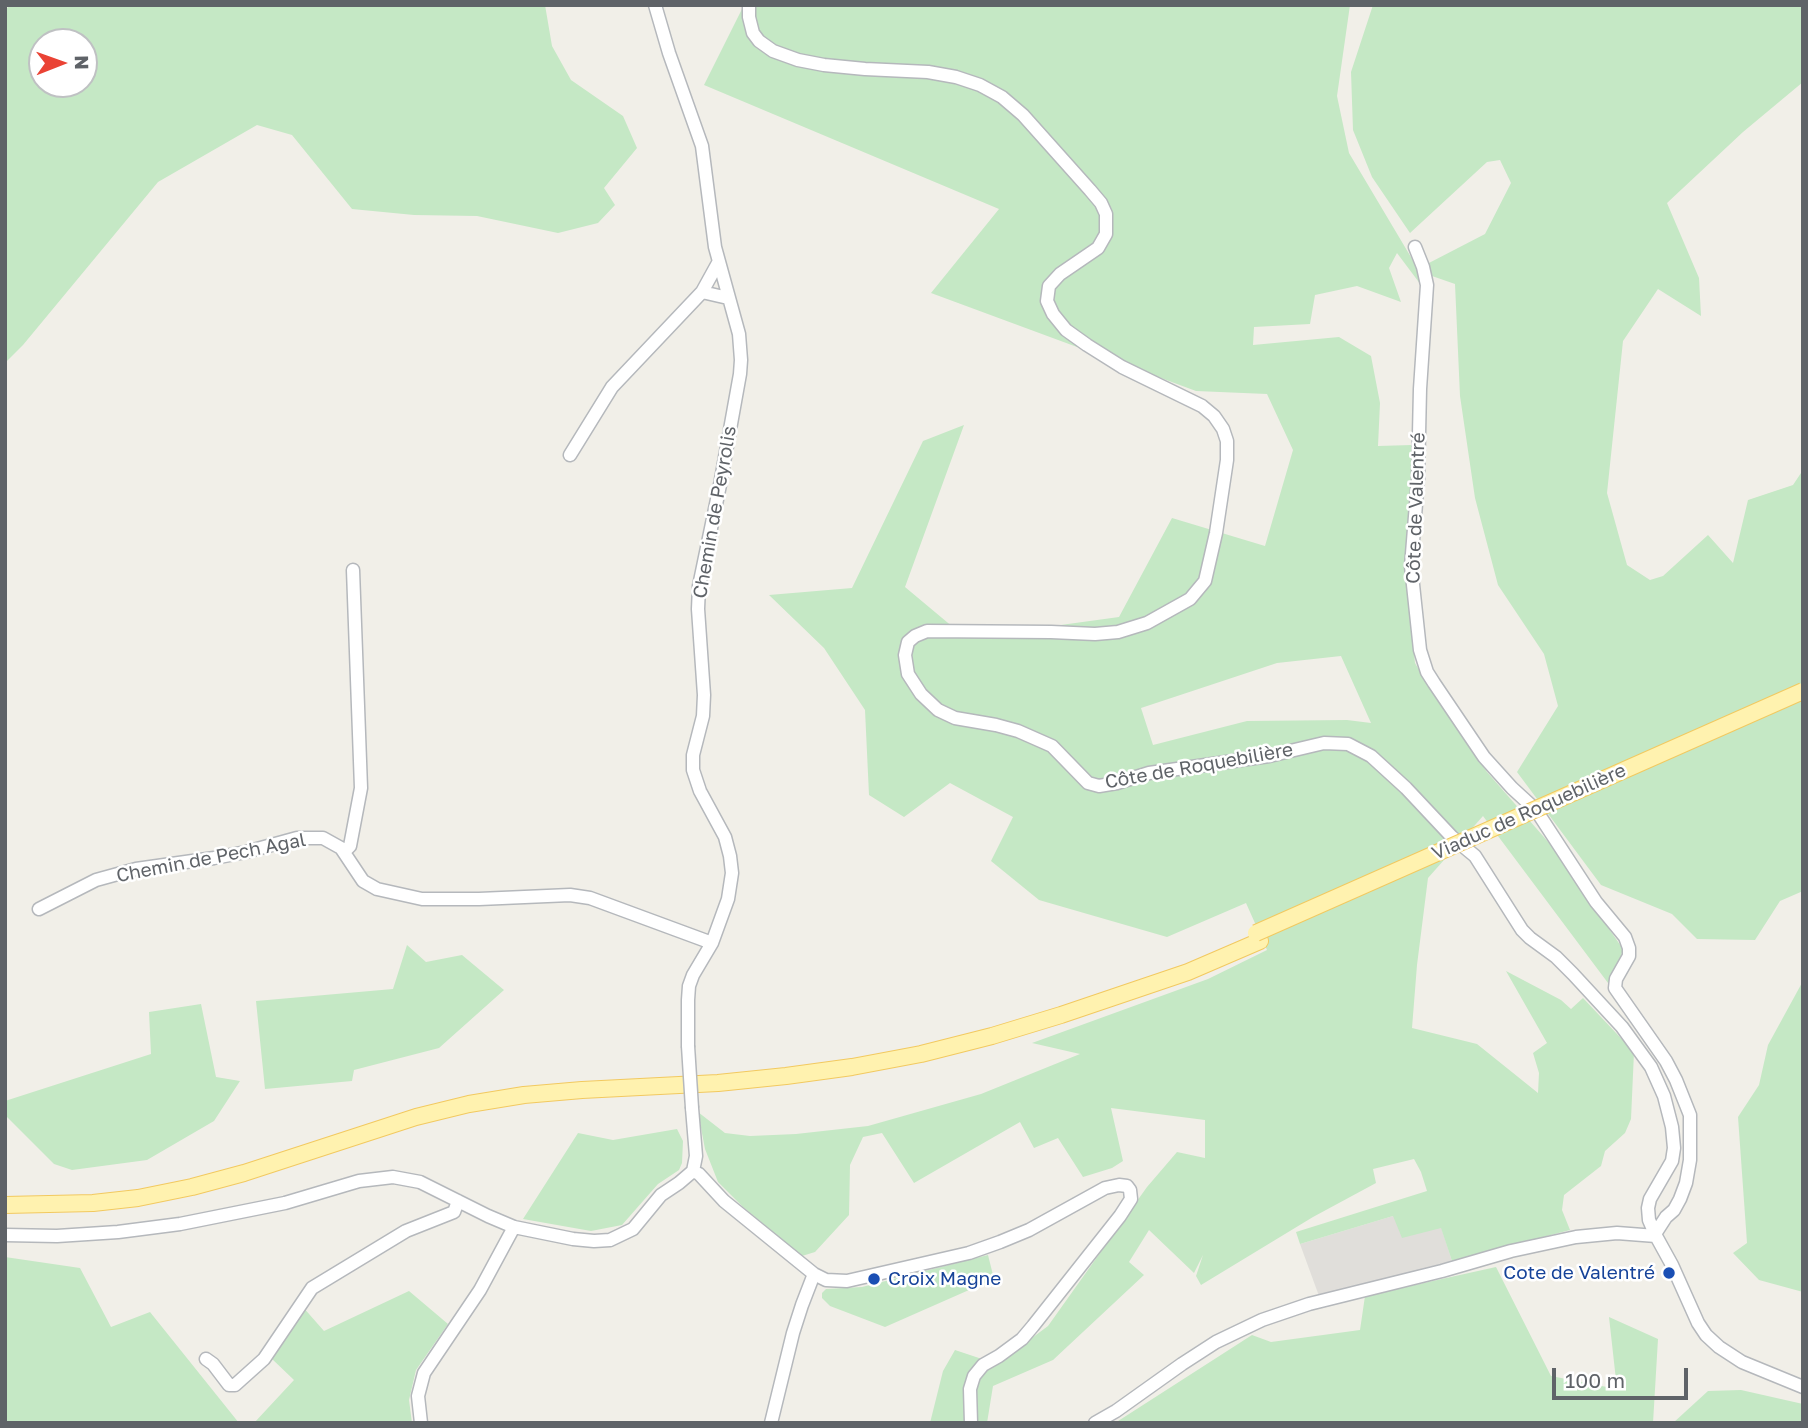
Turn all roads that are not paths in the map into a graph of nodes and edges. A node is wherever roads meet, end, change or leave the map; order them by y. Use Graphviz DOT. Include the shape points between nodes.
graph roads {
  1 [pos="655,5"];
  2 [pos="749,5"];
  3 [pos="1415,247"];
  4 [pos="718,263"];
  5 [pos="702,292"];
  6 [pos="728,298"];
  7 [pos="570,455"];
  8 [pos="353,570"];
  9 [pos="1803,691"];
  10 [pos="1803,701"];
  11 [pos="344,852"];
  12 [pos="39,909"];
  13 [pos="1258,937"];
  14 [pos="712,943"];
  15 [pos="693,1171"];
  16 [pos="458,1201"];
  17 [pos="5,1205"];
  18 [pos="1666,1217"];
  19 [pos="1649,1220"];
  20 [pos="514,1227"];
  21 [pos="5,1235"];
  22 [pos="1656,1235"];
  23 [pos="814,1274"];
  24 [pos="206,1359"];
  25 [pos="1803,1387"];
  26 [pos="421,1423"];
  27 [pos="771,1423"];
  28 [pos="971,1423"];
  29 [pos="1096,1423"];
  1 -- 4 [label="street, Chemin de Peyrolis" via="702,146"];
  2 -- 19 [label="street, Côte de Roquebilière" via="753,33 773,51 824,65 956,77 1002,97 1023,115 1106,214 1107,234 1098,248 1049,286 1047,301 1053,314 1066,330 1122,367 1202,406 1214,415 1227,440 1205,581 1190,599 1147,623 1118,632 927,631 908,642 905,655 908,674 921,694 955,718 1018,731 1052,746 1088,783 1099,786 1324,743 1348,744 1371,756 1475,856 1522,930 1573,974 1651,1067 1664,1096 1675,1148 1650,1199"];
  3 -- 18 [label="street, Côte de Valentré" via="1427,285 1411,566 1420,650 1427,672 1484,757 1536,810 1596,902 1625,937 1629,956 1615,988 1666,1061 1690,1115 1686,1183"];
  4 -- 5 [label="street"];
  4 -- 6 [label="street, Chemin de Peyrolis"];
  5 -- 6 [label="street"];
  5 -- 7 [label="street" via="612,387"];
  6 -- 14 [label="street, Chemin de Peyrolis" via="739,334 740,374 699,586 704,695 693,755 696,780 724,837 732,873"];
  8 -- 11 [label="street" via="361,788 351,846"];
  9 -- 13 [label="main road, Viaduc de Roquebilière, bridge"];
  10 -- 13 [label="main road, Viaduc de Roquebilière"];
  11 -- 12 [label="street, Chemin de Pech Agal" via="323,838 297,838 96,880"];
  11 -- 14 [label="street" via="363,881 377,889 422,899 590,898"];
  13 -- 17 [label="main road" via="1061,1015 907,1057 786,1076 524,1095 469,1104 192,1188 93,1203"];
  14 -- 15 [label="street, Chemin de Peyrolis, bridge" via="689,986"];
  15 -- 20 [label="street" via="661,1195 633,1229 611,1240 573,1240"];
  15 -- 23 [label="street"];
  16 -- 20 [label="street"];
  16 -- 21 [label="street" via="420,1182 393,1177 180,1224 57,1236"];
  16 -- 24 [label="street" via="454,1212 406,1231 312,1288 264,1359 235,1385 229,1385"];
  18 -- 19 [label="street"];
  18 -- 22 [label="street, Côte de Valentré"];
  19 -- 22 [label="street"];
  20 -- 26 [label="street" via="480,1290 424,1373 418,1396"];
  22 -- 25 [label="street" via="1706,1335 1742,1362"];
  22 -- 29 [label="street" via="1576,1237 1309,1304 1216,1342"];
  23 -- 27 [label="street" via="793,1333"];
  23 -- 28 [label="street" via="847,1281 969,1253 1029,1230 1105,1188 1127,1186 1131,1199 1120,1216 1033,1326 974,1376"];
}
